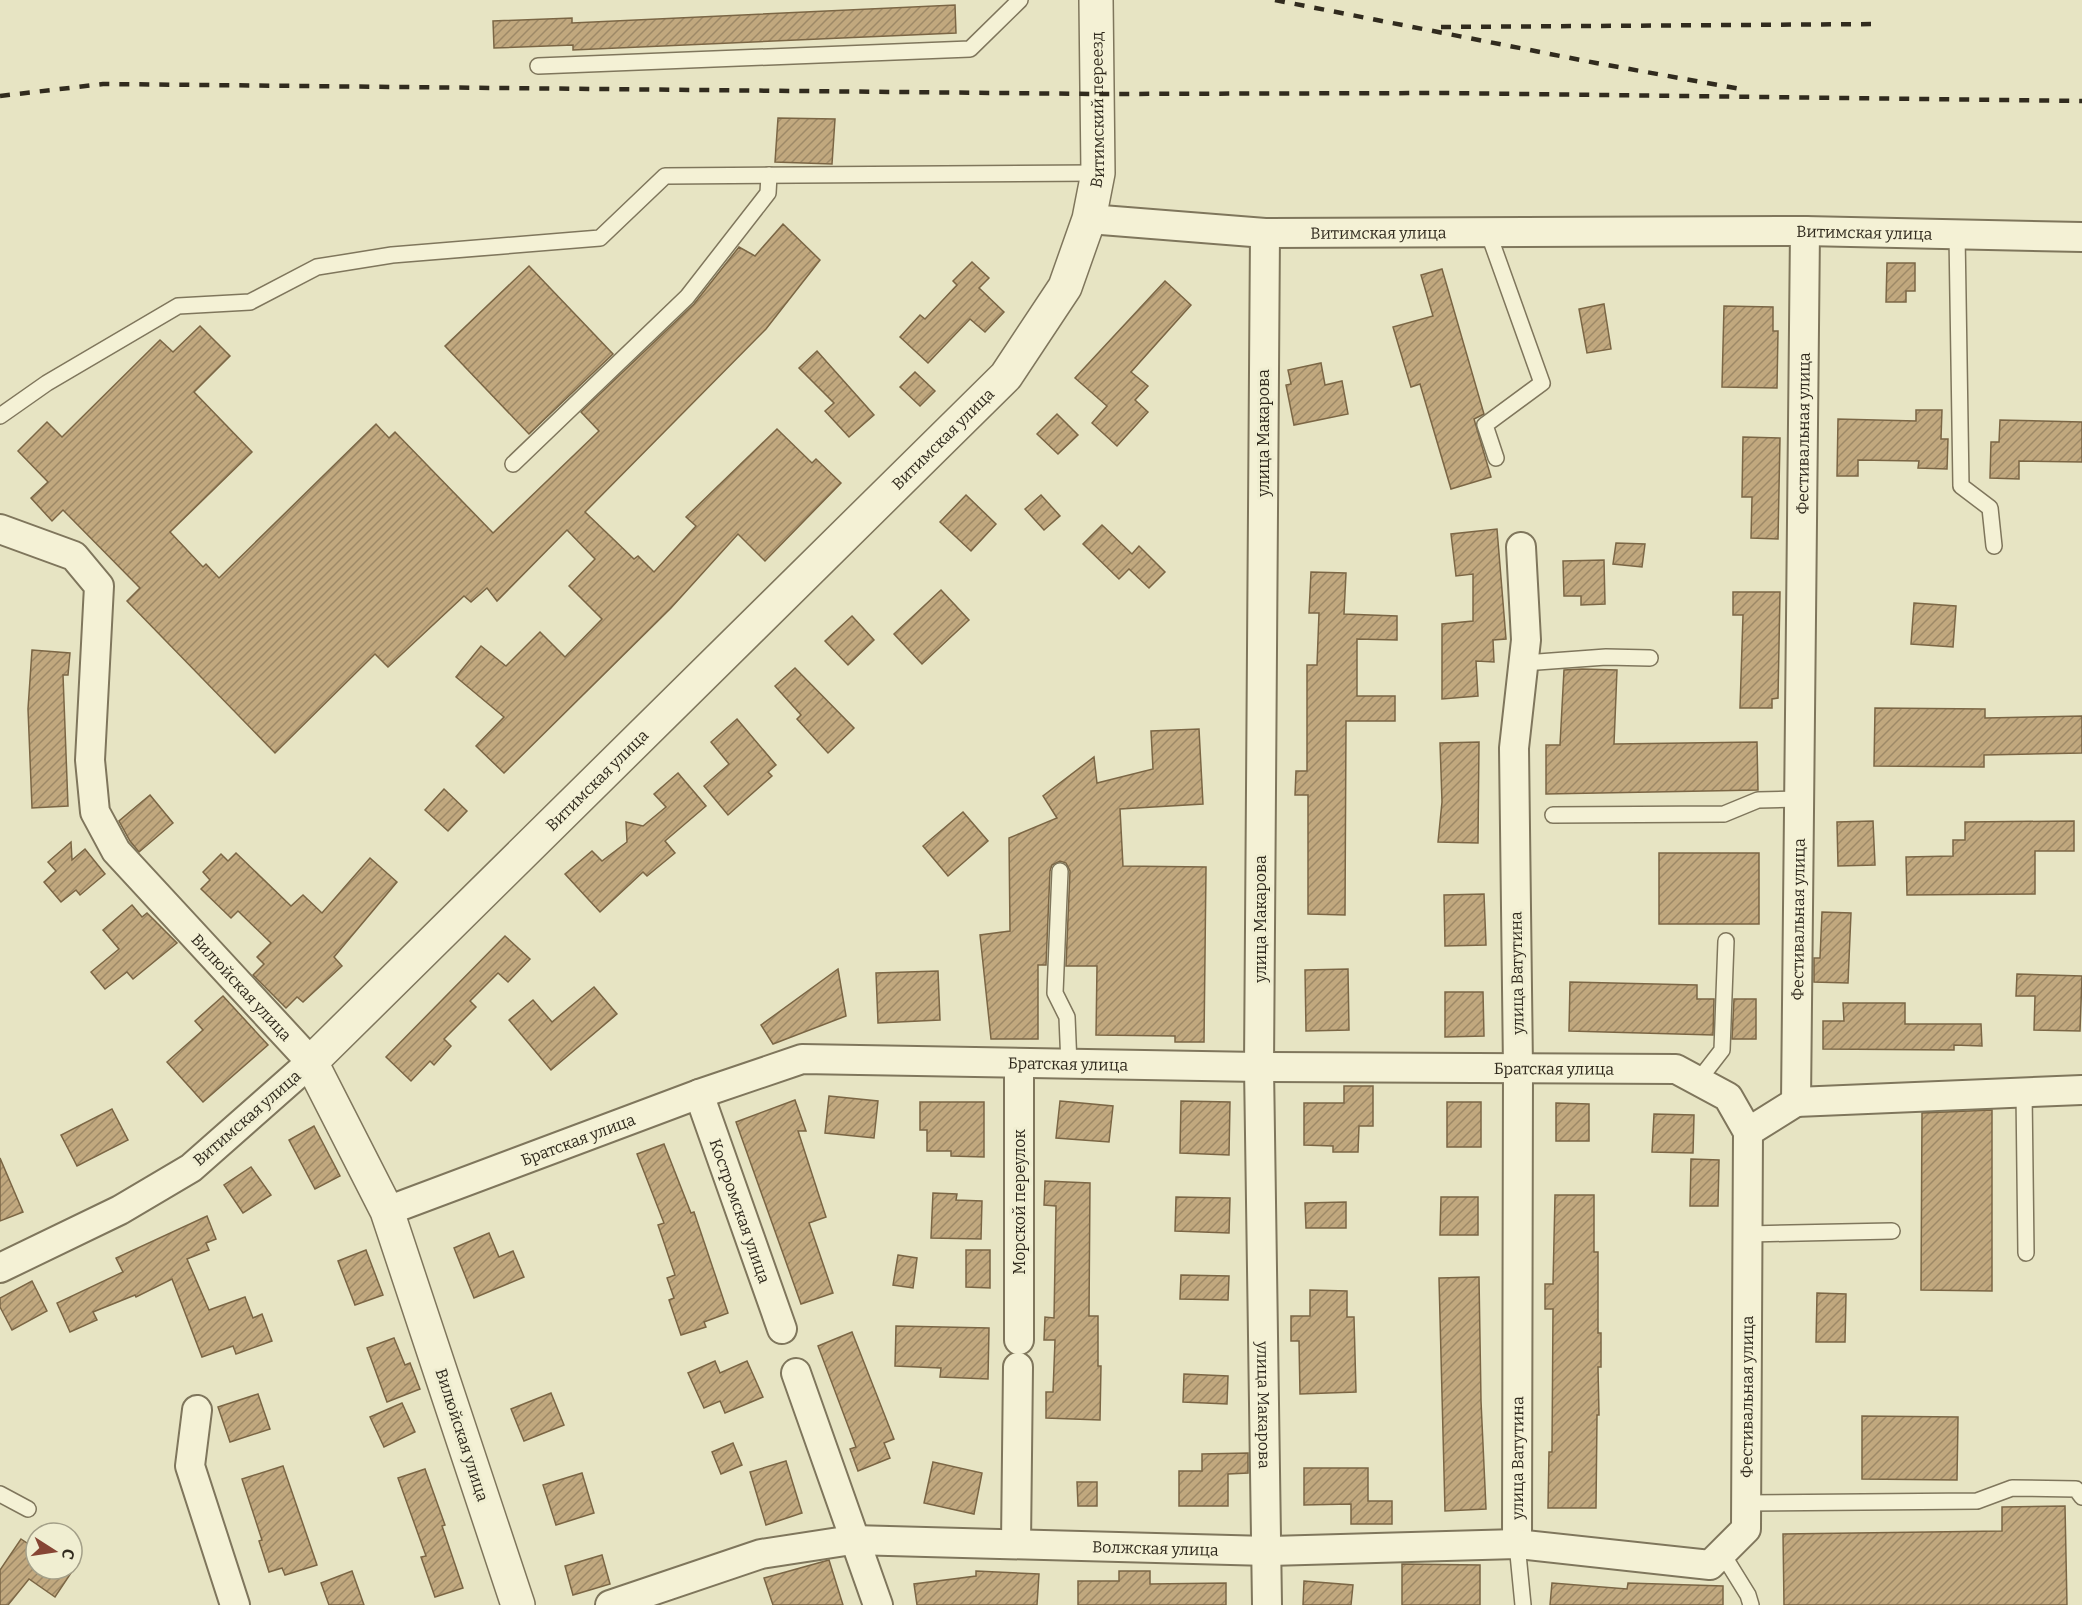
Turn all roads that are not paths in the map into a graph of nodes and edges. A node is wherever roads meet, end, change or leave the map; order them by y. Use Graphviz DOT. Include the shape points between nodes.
graph roads {
  1 [pos="1020,0"];
  2 [pos="1096,0"];
  3 [pos="538,66"];
  4 [pos="1098,173"];
  5 [pos="769,175"];
  6 [pos="1089,219"];
  7 [pos="1806,231"];
  8 [pos="1488,232"];
  9 [pos="1265,233"];
  10 [pos="1957,234"];
  11 [pos="2082,237"];
  12 [pos="0,416"];
  13 [pos="1496,458"];
  14 [pos="513,464"];
  15 [pos="0,529"];
  16 [pos="1994,546"];
  17 [pos="1521,547"];
  18 [pos="1650,658"];
  19 [pos="1523,663"];
  20 [pos="1799,799"];
  21 [pos="1553,815"];
  22 [pos="1060,871"];
  23 [pos="1726,941"];
  24 [pos="311,1062"];
  25 [pos="1019,1064"];
  26 [pos="1069,1065"];
  27 [pos="1259,1067"];
  28 [pos="1518,1068"];
  29 [pos="1698,1081"];
  30 [pos="2082,1090"];
  31 [pos="2024,1092"];
  32 [pos="699,1094"];
  33 [pos="1796,1102"];
  34 [pos="1748,1132"];
  35 [pos="387,1211"];
  36 [pos="1892,1232"];
  37 [pos="1748,1234"];
  38 [pos="2026,1253"];
  39 [pos="0,1268"];
  40 [pos="782,1329"];
  41 [pos="796,1373"];
  42 [pos="197,1410"];
  43 [pos="0,1494"];
  44 [pos="2082,1497"];
  45 [pos="1746,1503"];
  46 [pos="28,1509"];
  47 [pos="855,1540"];
  48 [pos="1016,1544"];
  49 [pos="1517,1544"];
  50 [pos="1268,1551"];
  51 [pos="1716,1559"];
  52 [pos="511,1602"];
  53 [pos="235,1605"];
  54 [pos="610,1605"];
  55 [pos="878,1605"];
  56 [pos="1267,1605"];
  57 [pos="1524,1605"];
  58 [pos="1751,1605"];
  1 -- 3 [label="lane" via="970,49"];
  2 -- 4 [label="street, Витимский переезд"];
  4 -- 5 [label="lane"];
  4 -- 6 [label="street, Витимский переезд"];
  5 -- 12 [label="lane" via="665,176 600,238 392,255 317,267 250,302 178,306 47,383"];
  5 -- 14 [label="lane" via="768,193 687,297"];
  6 -- 9 [label="street, Витимская улица"];
  6 -- 24 [label="street, Витимская улица" via="1065,287 1006,376"];
  7 -- 8 [label="street, Витимская улица"];
  7 -- 10 [label="street, Витимская улица"];
  7 -- 20 [label="street, Фестивальная улица"];
  8 -- 9 [label="street, Витимская улица"];
  8 -- 13 [label="lane" via="1542,383 1485,425"];
  9 -- 27 [label="street, улица Макарова"];
  10 -- 11 [label="street, Витимская улица"];
  10 -- 16 [label="lane" via="1961,486 1990,508"];
  15 -- 24 [label="street, Вилюйская улица" via="74,556 99,586 90,760 95,812 116,851"];
  17 -- 19 [label="street, улица Ватутина" via="1526,640"];
  18 -- 19 [label="lane"];
  19 -- 28 [label="street, улица Ватутина" via="1514,748"];
  20 -- 21 [label="lane" via="1758,800 1724,814"];
  20 -- 33 [label="street, Фестивальная улица"];
  22 -- 26 [label="lane" via="1055,993 1067,1017"];
  23 -- 29 [label="lane" via="1722,1050"];
  24 -- 35 [label="street, Вилюйская улица"];
  24 -- 39 [label="street, Витимская улица" via="191,1168 120,1210"];
  25 -- 26 [label="street, Братская улица"];
  25 -- 32 [label="street, Братская улица" via="802,1059"];
  25 -- 48 [label="street, Морской переулок"];
  26 -- 27 [label="street, Братская улица"];
  27 -- 28 [label="street, Братская улица"];
  27 -- 50 [label="street, улица Макарова"];
  28 -- 29 [label="street, Братская улица" via="1676,1069"];
  28 -- 49 [label="street, улица Ватутина"];
  29 -- 34 [label="street, Братская улица" via="1728,1097"];
  30 -- 31 [label="street"];
  31 -- 33 [label="street"];
  31 -- 38 [label="lane"];
  32 -- 35 [label="street, Братская улица"];
  32 -- 40 [label="street, Костромская улица"];
  33 -- 34 [label="street"];
  34 -- 37 [label="street, Фестивальная улица"];
  35 -- 52 [label="street, Вилюйская улица"];
  36 -- 37 [label="lane"];
  37 -- 45 [label="street, Фестивальная улица"];
  41 -- 47 [label="street"];
  42 -- 53 [label="street" via="190,1466"];
  43 -- 46 [label="lane"];
  44 -- 45 [label="lane" via="2076,1489 2012,1488 1977,1501"];
  45 -- 51 [label="street, Фестивальная улица" via="1746,1529"];
  47 -- 48 [label="street, Волжская улица"];
  47 -- 54 [label="street, Волжская улица" via="761,1554"];
  47 -- 55 [label="street"];
  48 -- 50 [label="street, Волжская улица"];
  49 -- 50 [label="street, Волжская улица"];
  49 -- 51 [label="street, Волжская улица"];
  49 -- 57 [label="lane"];
  50 -- 56 [label="street, улица Макарова"];
  51 -- 58 [label="lane" via="1748,1595"];
}
